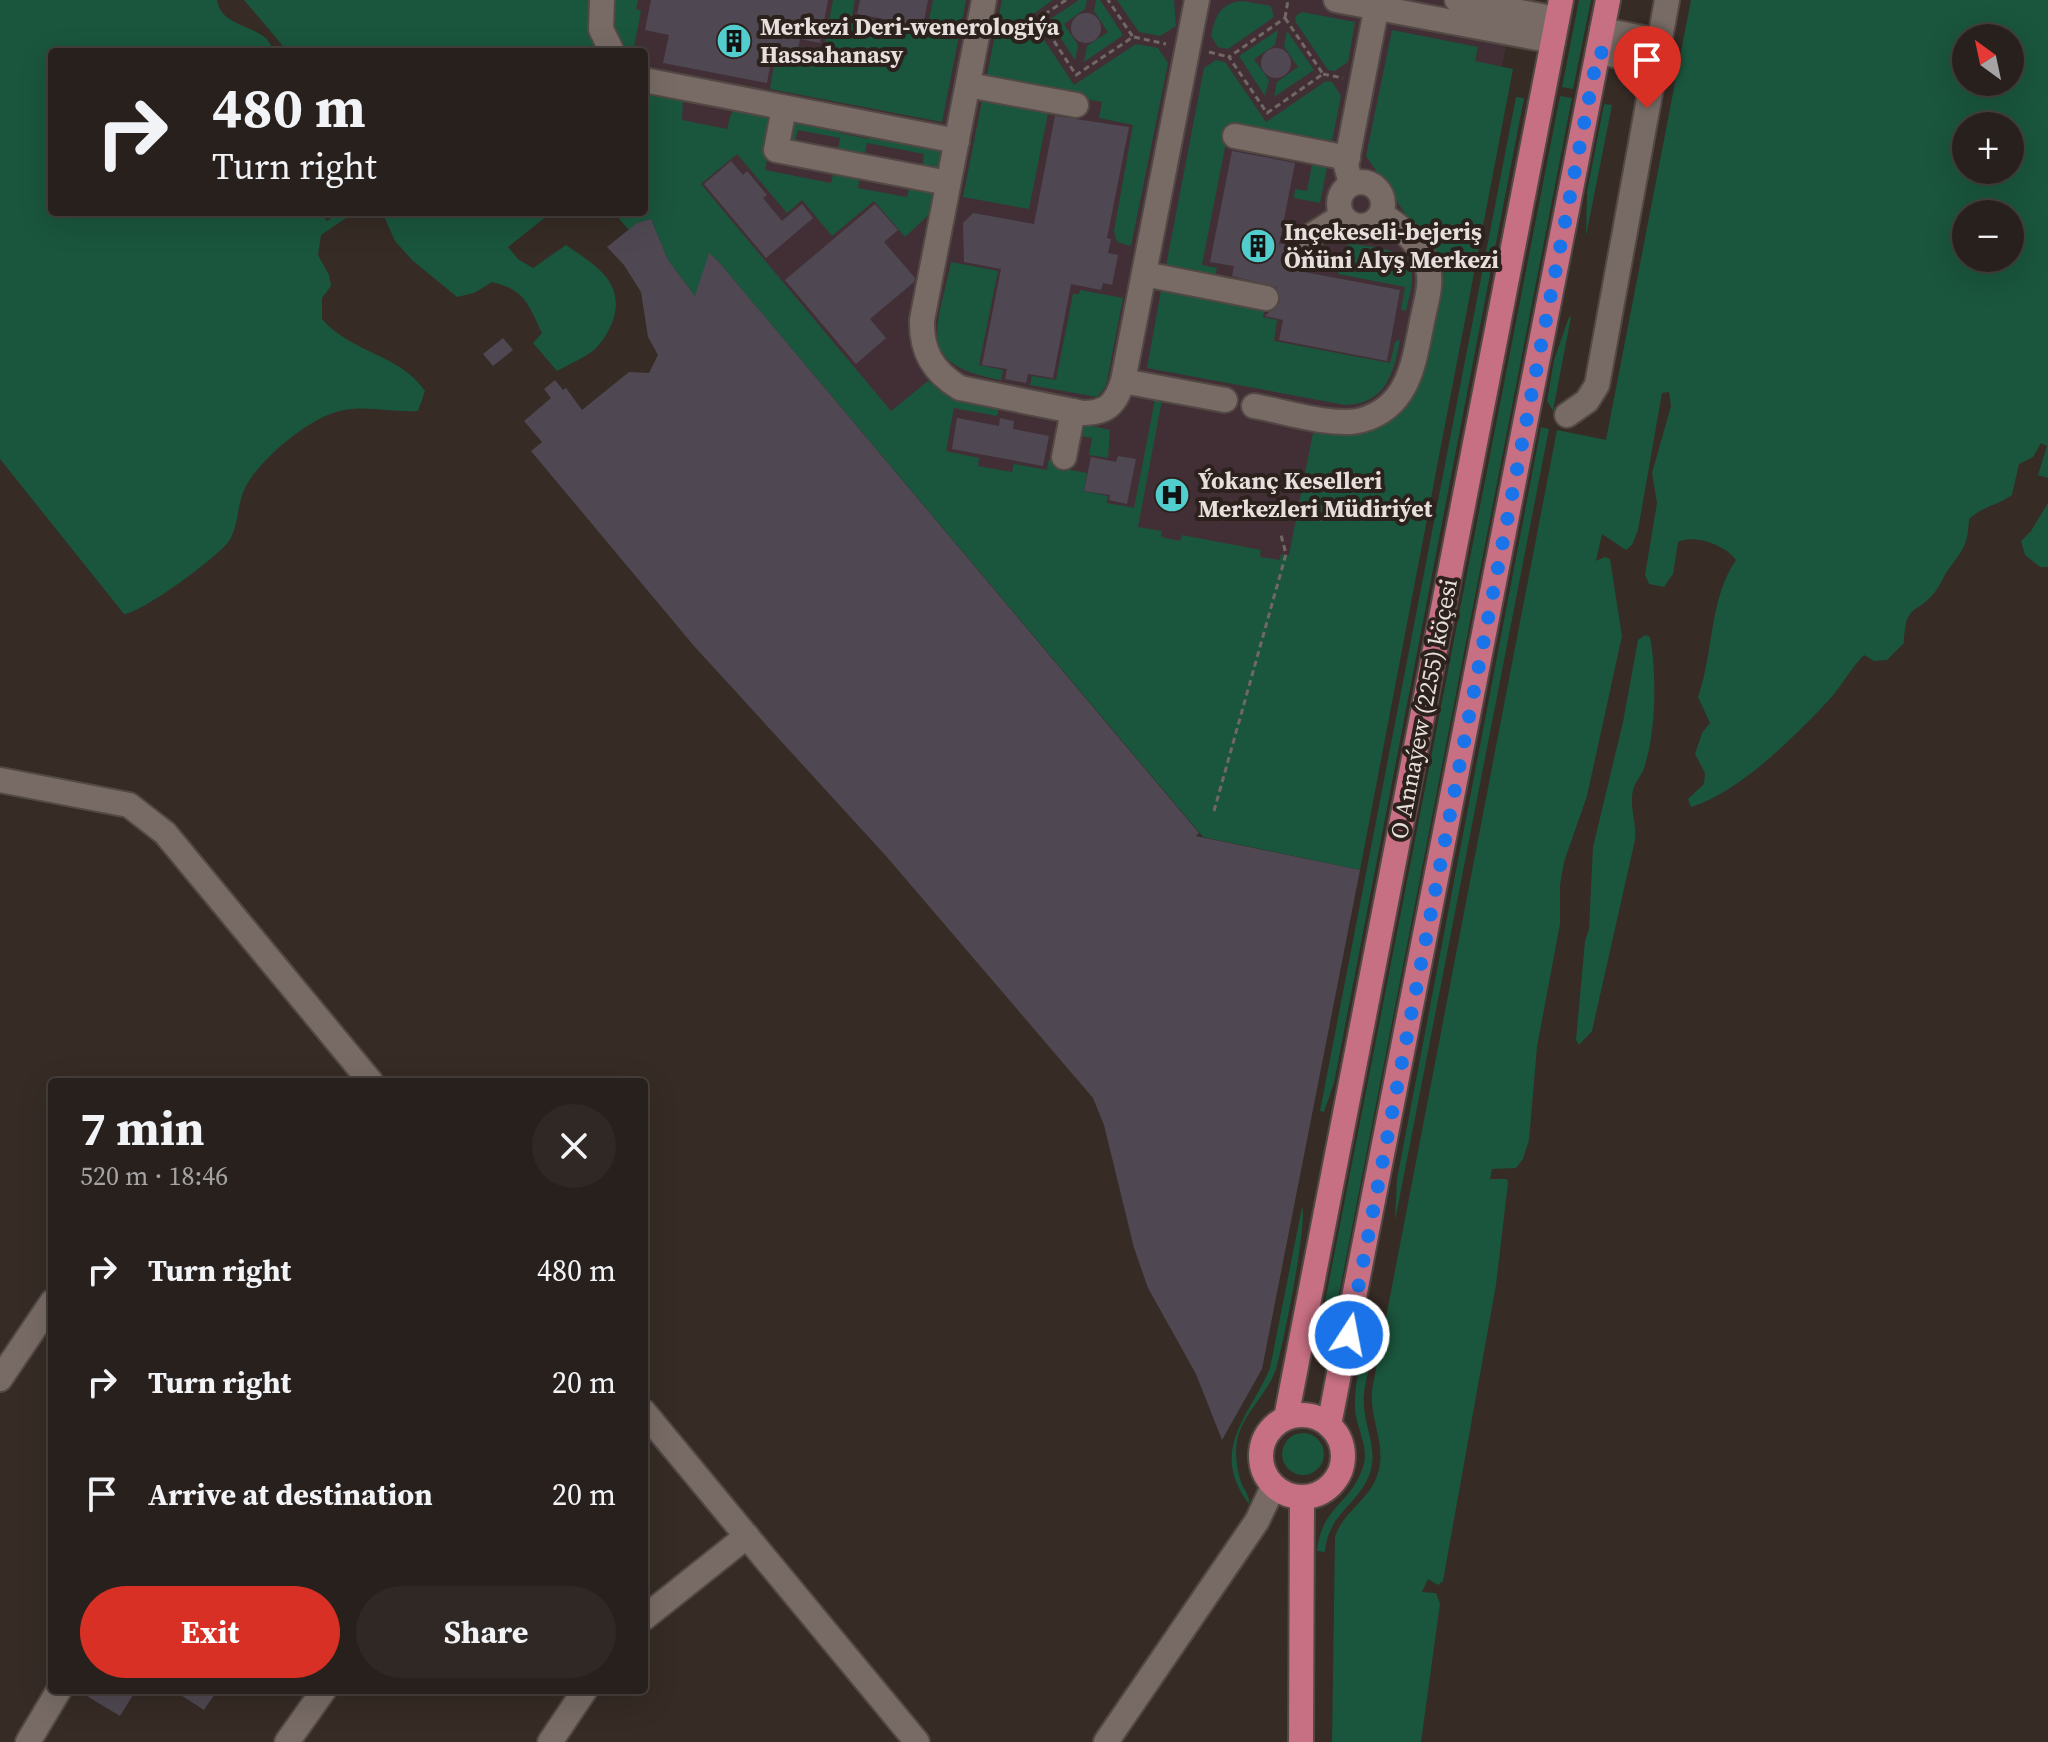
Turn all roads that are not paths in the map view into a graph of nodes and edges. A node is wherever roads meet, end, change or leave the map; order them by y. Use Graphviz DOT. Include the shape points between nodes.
graph roads {
  1 [pos="602,0"];
  2 [pos="984,0"];
  3 [pos="1197,0"];
  4 [pos="1336,0"];
  5 [pos="1457,0"];
  6 [pos="1608,0"];
  7 [pos="1667,0"];
  8 [pos="1377,4"];
  9 [pos="1557,20"];
  10 [pos="1600,41"];
  11 [pos="610,48"];
  12 [pos="1657,52"];
  13 [pos="648,81"];
  14 [pos="968,85"];
  15 [pos="1076,105"];
  16 [pos="784,108"];
  17 [pos="1235,136"];
  18 [pos="957,141"];
  19 [pos="1348,158"];
  20 [pos="948,183"];
  21 [pos="1351,184"];
  22 [pos="1381,214"];
  23 [pos="1342,216"];
  24 [pos="1309,237"];
  25 [pos="1144,274"];
  26 [pos="1266,298"];
  27 [pos="1123,381"];
  28 [pos="1225,400"];
  29 [pos="1254,406"];
  30 [pos="1073,411"];
  31 [pos="1567,415"];
  32 [pos="1064,457"];
  33 [pos="0,780"];
  34 [pos="368,1078"];
  35 [pos="48,1308"];
  36 [pos="0,1379"];
  37 [pos="648,1417"];
  38 [pos="1286,1418"];
  39 [pos="1329,1425"];
  40 [pos="1273,1487"];
  41 [pos="1302,1498"];
  42 [pos="747,1536"];
  43 [pos="648,1615"];
  44 [pos="57,1694"];
  45 [pos="321,1694"];
  46 [pos="582,1694"];
  47 [pos="28,1742"];
  48 [pos="287,1742"];
  49 [pos="550,1742"];
  50 [pos="917,1742"];
  51 [pos="1106,1742"];
  52 [pos="1301,1742"];
  1 -- 11 [label="street" via="601,29"];
  2 -- 14 [label="street"];
  3 -- 25 [label="street"];
  4 -- 8 [label="street"];
  5 -- 9 [label="street"];
  6 -- 10 [label="main road, O Annaýew (2255) köçesi"];
  7 -- 12 [label="street"];
  8 -- 9 [label="street"];
  8 -- 19 [label="street"];
  9 -- 38 [label="main road, O Annaýew (2255) köçesi"];
  10 -- 12 [label="street"];
  10 -- 39 [label="main road, O Annaýew (2255) köçesi"];
  12 -- 31 [label="street" via="1597,385 1587,401"];
  13 -- 16 [label="street"];
  14 -- 15 [label="street"];
  14 -- 18 [label="street"];
  16 -- 18 [label="street"];
  16 -- 20 [label="street" via="776,150"];
  17 -- 19 [label="street"];
  18 -- 20 [label="street"];
  19 -- 21 [label="street"];
  20 -- 30 [label="street" via="922,320 926,353 945,379 960,388"];
  21 -- 22 [label="street" via="1366,182 1378,189 1384,203"];
  21 -- 23 [label="street" via="1341,194"];
  22 -- 23 [label="street" via="1360,226"];
  22 -- 29 [label="street" via="1406,234 1428,269 1412,372 1401,393 1384,410 1351,422"];
  23 -- 24 [label="street"];
  25 -- 26 [label="street"];
  25 -- 27 [label="street"];
  27 -- 28 [label="street"];
  27 -- 30 [label="street" via="1109,408 1098,413"];
  30 -- 32 [label="street"];
  33 -- 34 [label="street" via="129,805 165,833"];
  35 -- 36 [label="street"];
  37 -- 42 [label="street"];
  38 -- 39 [label="main road" via="1309,1416"];
  38 -- 40 [label="main road" via="1265,1436 1261,1449 1260,1463"];
  39 -- 41 [label="main road" via="1342,1445 1342,1468 1329,1488"];
  40 -- 41 [label="main road"];
  40 -- 51 [label="street" via="1257,1521"];
  41 -- 52 [label="main road"];
  42 -- 43 [label="street"];
  42 -- 50 [label="street"];
  44 -- 47 [label="street"];
  45 -- 48 [label="street"];
  46 -- 49 [label="street"];
}
